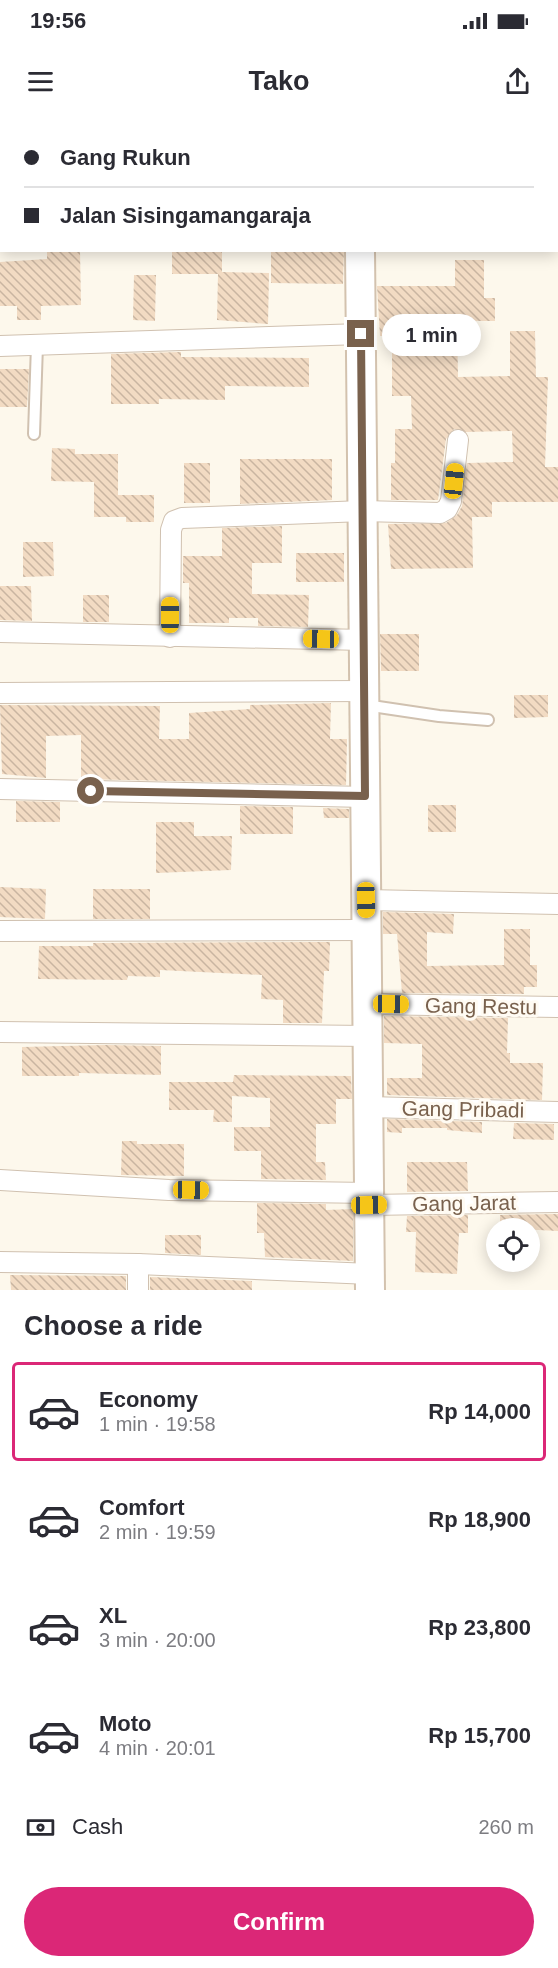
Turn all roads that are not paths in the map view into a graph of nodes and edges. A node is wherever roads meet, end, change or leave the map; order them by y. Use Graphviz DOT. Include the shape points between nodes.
graph roads {
  1 [pos="360,252"];
  2 [pos="361,334"];
  3 [pos="38,345"];
  4 [pos="0,346"];
  5 [pos="34,434"];
  6 [pos="458,440"];
  7 [pos="363,511"];
  8 [pos="0,632"];
  9 [pos="170,637"];
  10 [pos="364,640"];
  11 [pos="0,693"];
  12 [pos="364,698"];
  13 [pos="488,720"];
  14 [pos="0,789"];
  15 [pos="365,796"];
  16 [pos="366,900"];
  17 [pos="558,904"];
  18 [pos="367,930"];
  19 [pos="0,931"];
  20 [pos="367,1004"];
  21 [pos="558,1007"];
  22 [pos="0,1032"];
  23 [pos="368,1036"];
  24 [pos="368,1107"];
  25 [pos="558,1112"];
  26 [pos="0,1180"];
  27 [pos="369,1199"];
  28 [pos="558,1202"];
  29 [pos="0,1262"];
  30 [pos="138,1264"];
  31 [pos="370,1282"];
  32 [pos="138,1290"];
  1 -- 2 [label="street"];
  2 -- 3 [label="street"];
  2 -- 7 [label="street"];
  3 -- 4 [label="street"];
  3 -- 5 [label="lane"];
  6 -- 7 [label="street" via="447,509 440,513"];
  7 -- 9 [label="street" via="174,521"];
  7 -- 10 [label="street"];
  8 -- 9 [label="street"];
  9 -- 10 [label="street"];
  10 -- 12 [label="street"];
  11 -- 12 [label="street"];
  12 -- 13 [label="lane" via="439,716"];
  12 -- 15 [label="street"];
  14 -- 15 [label="street"];
  15 -- 16 [label="street"];
  16 -- 17 [label="street"];
  16 -- 18 [label="street"];
  18 -- 19 [label="street"];
  18 -- 20 [label="street"];
  20 -- 21 [label="street, Gang Restu"];
  20 -- 23 [label="street"];
  22 -- 23 [label="street"];
  23 -- 24 [label="street"];
  24 -- 25 [label="street, Gang Pribadi"];
  24 -- 27 [label="street"];
  26 -- 27 [label="street, Gang Jarat"];
  27 -- 28 [label="street, Gang Jarat"];
  27 -- 31 [label="street"];
  29 -- 30 [label="street"];
  30 -- 31 [label="street"];
  30 -- 32 [label="street"];
}
